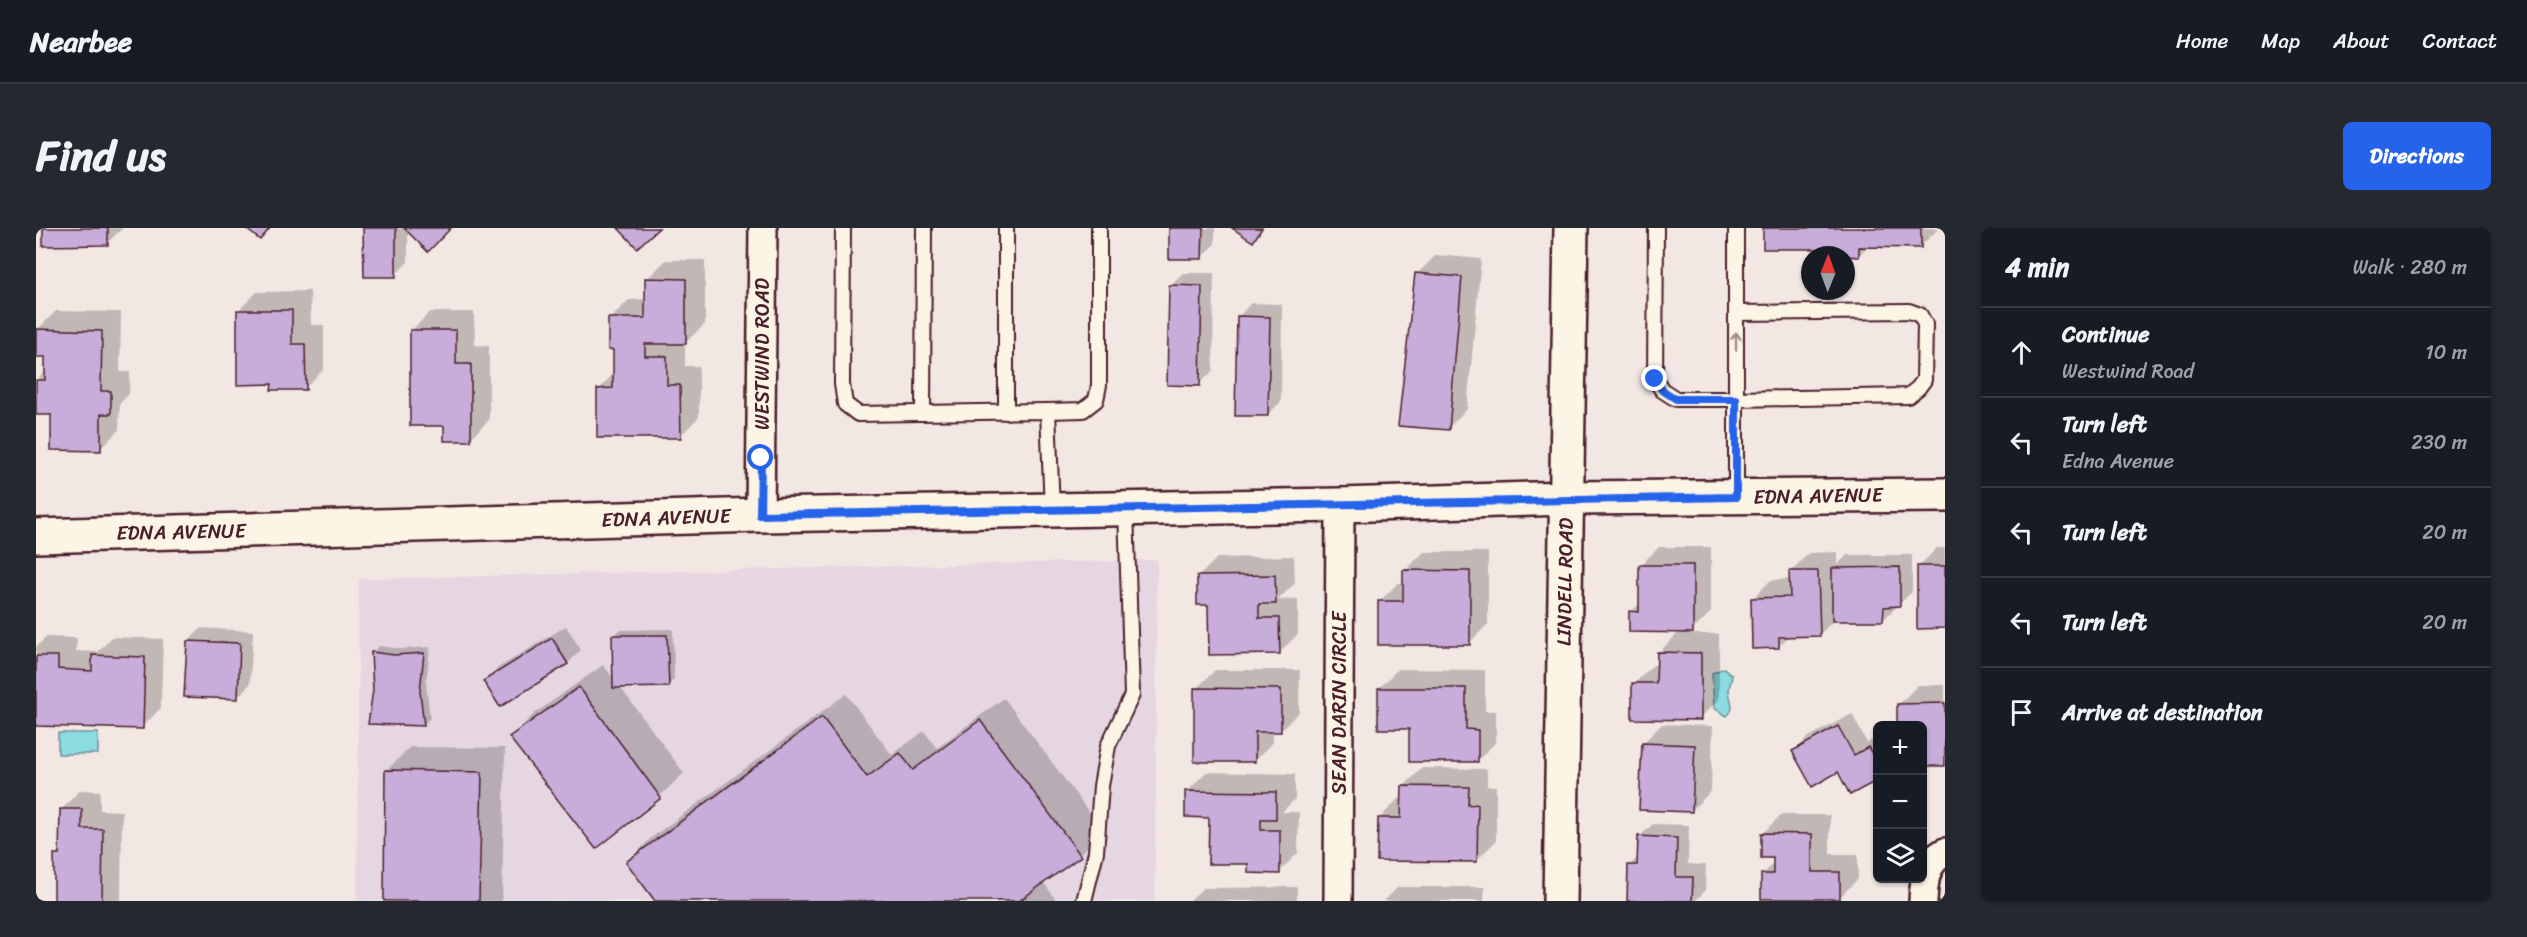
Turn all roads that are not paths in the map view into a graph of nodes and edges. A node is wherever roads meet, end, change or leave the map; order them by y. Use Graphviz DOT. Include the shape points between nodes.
graph roads {
  1 [pos="763,228"];
  2 [pos="843,228"];
  3 [pos="924,228"];
  4 [pos="1006,228"];
  5 [pos="1099,228"];
  6 [pos="1571,228"];
  7 [pos="1656,228"];
  8 [pos="1737,228"];
  9 [pos="1736,313"];
  10 [pos="1736,399"];
  11 [pos="1048,411"];
  12 [pos="1006,412"];
  13 [pos="923,413"];
  14 [pos="1945,495"];
  15 [pos="1736,497"];
  16 [pos="1566,498"];
  17 [pos="1340,505"];
  18 [pos="1126,509"];
  19 [pos="1052,510"];
  20 [pos="760,515"];
  21 [pos="36,536"];
  22 [pos="1941,854"];
  23 [pos="1084,901"];
  24 [pos="1338,901"];
  25 [pos="1560,901"];
  26 [pos="1923,901"];
  1 -- 20 [label="street, WESTWIND ROAD"];
  2 -- 13 [label="lane" via="842,384 846,404 858,414"];
  3 -- 13 [label="lane"];
  4 -- 12 [label="lane"];
  5 -- 11 [label="lane" via="1096,400 1083,410"];
  6 -- 16 [label="street, LINDELL ROAD"];
  7 -- 10 [label="lane" via="1655,379 1662,390 1676,399"];
  8 -- 9 [label="lane"];
  10 -- 9 [label="lane, one-way"];
  9 -- 10 [label="lane" via="1910,311 1920,315 1925,324 1924,380 1908,396"];
  10 -- 15 [label="lane"];
  11 -- 12 [label="lane"];
  11 -- 19 [label="lane"];
  12 -- 13 [label="lane"];
  14 -- 15 [label="street, EDNA AVENUE"];
  15 -- 16 [label="street, EDNA AVENUE"];
  16 -- 17 [label="street, EDNA AVENUE"];
  16 -- 25 [label="street, LINDELL ROAD"];
  17 -- 18 [label="street, EDNA AVENUE"];
  17 -- 24 [label="street, SEAN DARIN CIRCLE"];
  18 -- 19 [label="street, EDNA AVENUE"];
  18 -- 23 [label="lane" via="1132,695 1108,746 1096,852"];
  19 -- 20 [label="street, EDNA AVENUE"];
  20 -- 21 [label="street, EDNA AVENUE"];
  22 -- 26 [label="street" via="1924,876"];
}
